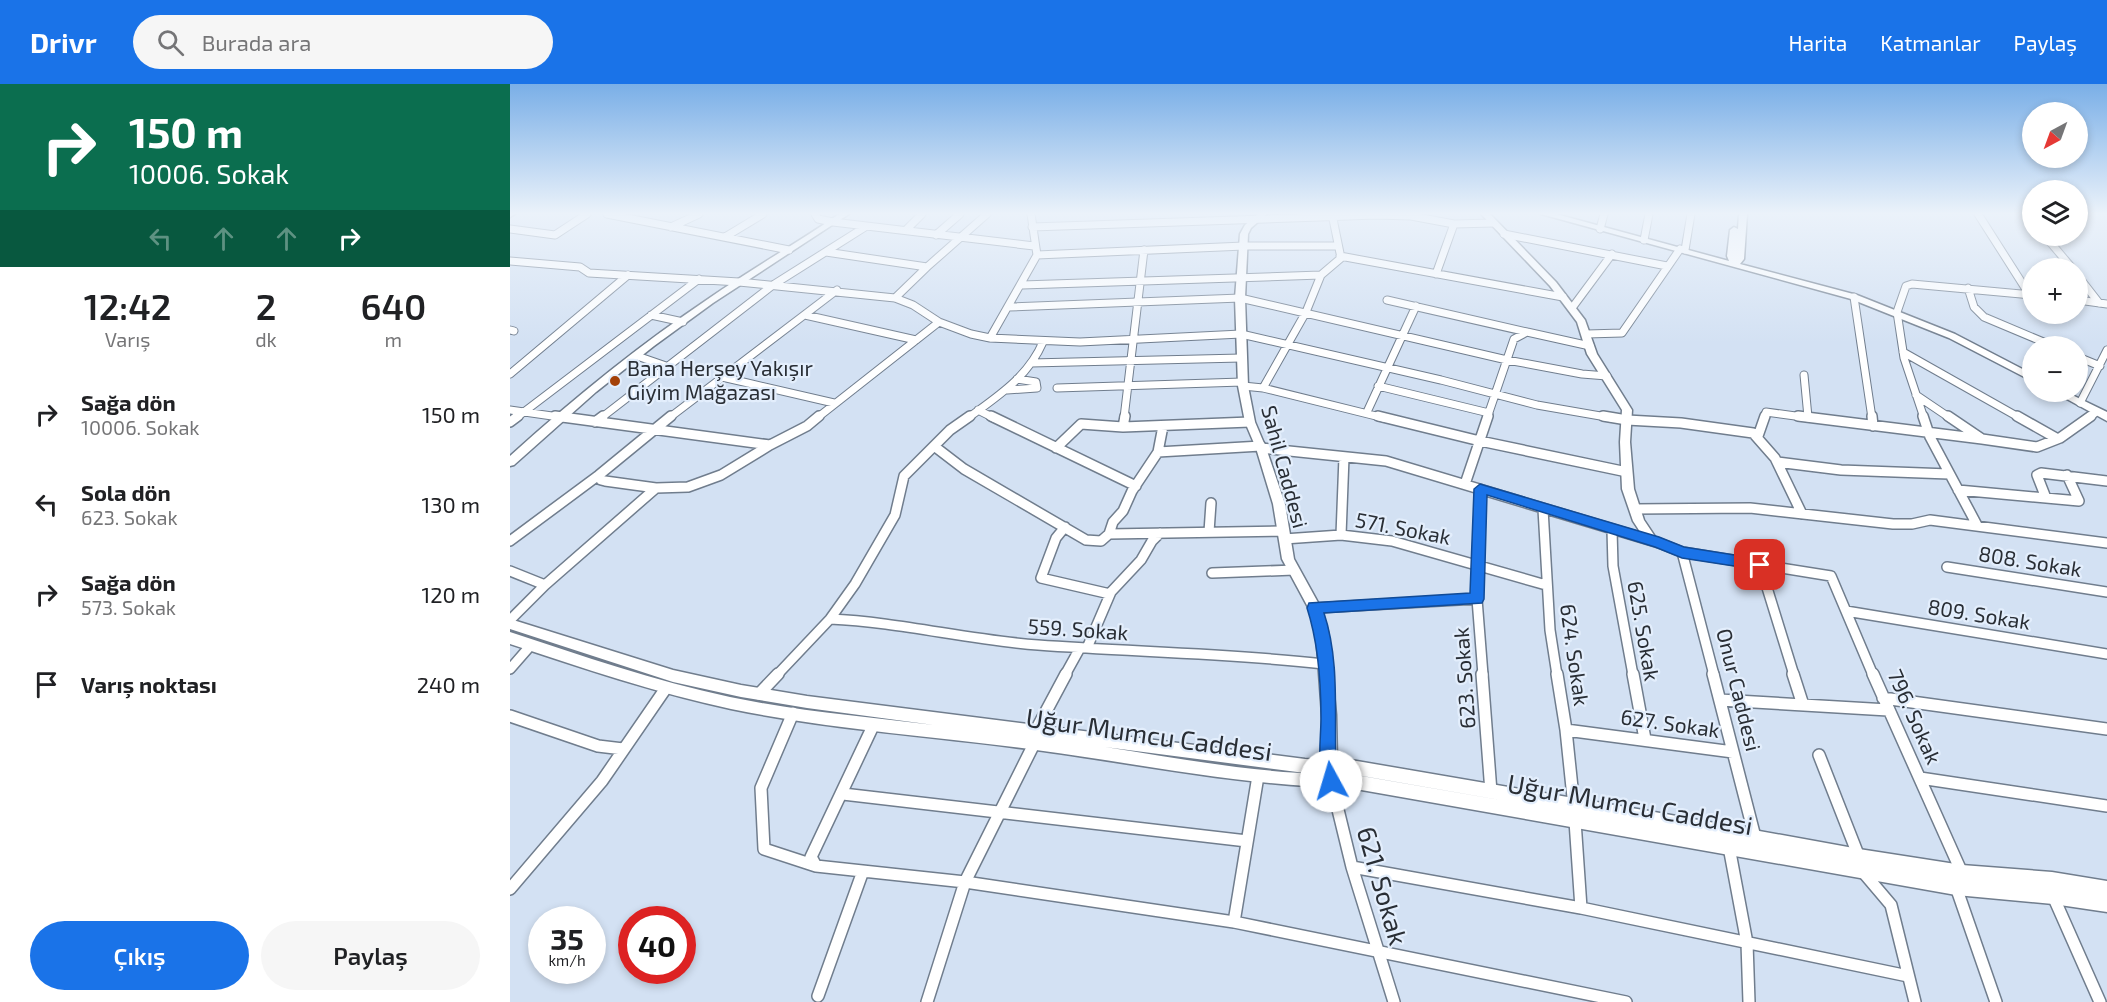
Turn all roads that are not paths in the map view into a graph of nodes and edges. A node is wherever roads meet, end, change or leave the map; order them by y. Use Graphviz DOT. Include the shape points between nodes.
graph roads {
  1 [pos="778,257"];
  2 [pos="818,257"];
  3 [pos="859,257"];
  4 [pos="939,257"];
  5 [pos="1036,257"];
  6 [pos="1143,257"];
  7 [pos="1243,257"];
  8 [pos="1339,257"];
  9 [pos="1344,257"];
  10 [pos="1442,257"];
  11 [pos="1526,257"];
  12 [pos="1610,257"];
  13 [pos="1625,257"];
  14 [pos="1676,257"];
  15 [pos="1709,257"];
  16 [pos="1732,257"];
  17 [pos="1740,257"];
  18 [pos="2006,257"];
  19 [pos="510,261"];
  20 [pos="1736,264"];
  21 [pos="1667,266"];
  22 [pos="927,267"];
  23 [pos="1436,274"];
  24 [pos="628,275"];
  25 [pos="1321,275"];
  26 [pos="1240,277"];
  27 [pos="699,279"];
  28 [pos="2022,280"];
  29 [pos="739,282"];
  30 [pos="1138,283"];
  31 [pos="773,285"];
  32 [pos="1022,285"];
  33 [pos="2088,287"];
  34 [pos="1968,288"];
  35 [pos="837,290"];
  36 [pos="2022,293"];
  37 [pos="1563,297"];
  38 [pos="1854,297"];
  39 [pos="895,298"];
  40 [pos="1240,298"];
  41 [pos="1387,300"];
  42 [pos="2088,301"];
  43 [pos="1137,302"];
  44 [pos="2103,303"];
  45 [pos="1416,306"];
  46 [pos="1009,307"];
  47 [pos="1572,308"];
  48 [pos="1306,312"];
  49 [pos="1897,312"];
  50 [pos="651,315"];
  51 [pos="805,315"];
  52 [pos="683,322"];
  53 [pos="939,322"];
  54 [pos="1527,332"];
  55 [pos="1241,334"];
  56 [pos="1405,334"];
  57 [pos="1587,334"];
  58 [pos="2030,336"];
  59 [pos="990,338"];
  60 [pos="1135,339"];
  61 [pos="916,340"];
  62 [pos="1042,342"];
  63 [pos="1287,345"];
  64 [pos="1590,346"];
  65 [pos="2107,350"];
  66 [pos="1903,352"];
  67 [pos="637,356"];
  68 [pos="1242,358"];
  69 [pos="1131,359"];
  70 [pos="1507,360"];
  71 [pos="2088,361"];
  72 [pos="1031,363"];
  73 [pos="666,366"];
  74 [pos="2100,366"];
  75 [pos="1386,368"];
  76 [pos="2022,373"];
  77 [pos="510,374"];
  78 [pos="1804,375"];
  79 [pos="1607,376"];
  80 [pos="722,377"];
  81 [pos="1017,380"];
  82 [pos="1242,384"];
  83 [pos="1378,386"];
  84 [pos="1057,388"];
  85 [pos="1129,388"];
  86 [pos="1263,388"];
  87 [pos="1007,390"];
  88 [pos="1496,393"];
  89 [pos="1916,395"];
  90 [pos="834,403"];
  91 [pos="2080,403"];
  92 [pos="510,410"];
  93 [pos="978,410"];
  94 [pos="522,411"];
  95 [pos="1367,412"];
  96 [pos="2096,412"];
  97 [pos="1489,413"];
  98 [pos="558,417"];
  99 [pos="1808,417"];
  100 [pos="2107,417"];
  101 [pos="1628,420"];
  102 [pos="510,422"];
  103 [pos="595,422"];
  104 [pos="1250,422"];
  105 [pos="1163,426"];
  106 [pos="1873,426"];
  107 [pos="1123,427"];
  108 [pos="654,429"];
  109 [pos="1928,433"];
  110 [pos="1758,436"];
  111 [pos="2056,438"];
  112 [pos="1982,439"];
  113 [pos="1480,441"];
  114 [pos="770,445"];
  115 [pos="934,446"];
  116 [pos="1261,447"];
  117 [pos="1056,448"];
  118 [pos="1158,452"];
  119 [pos="1344,457"];
  120 [pos="510,462"];
  121 [pos="1777,462"];
  122 [pos="1627,472"];
  123 [pos="1949,474"];
  124 [pos="599,475"];
  125 [pos="2067,476"];
  126 [pos="2107,481"];
  127 [pos="1465,484"];
  128 [pos="1136,486"];
  129 [pos="656,488"];
  130 [pos="1480,489"];
  131 [pos="1958,490"];
  132 [pos="2046,498"];
  133 [pos="1211,503"];
  134 [pos="1543,508"];
  135 [pos="1635,509"];
  136 [pos="1802,514"];
  137 [pos="1977,525"];
  138 [pos="1065,527"];
  139 [pos="1612,530"];
  140 [pos="1209,532"];
  141 [pos="1160,533"];
  142 [pos="1109,534"];
  143 [pos="1283,535"];
  144 [pos="1341,535"];
  145 [pos="510,541"];
  146 [pos="1652,541"];
  147 [pos="2107,543"];
  148 [pos="1682,552"];
  149 [pos="1478,564"];
  150 [pos="1760,565"];
  151 [pos="1947,567"];
  152 [pos="1294,570"];
  153 [pos="510,571"];
  154 [pos="1212,573"];
  155 [pos="545,585"];
  156 [pos="1546,585"];
  157 [pos="2107,592"];
  158 [pos="1110,594"];
  159 [pos="1477,599"];
  160 [pos="1315,608"];
  161 [pos="1846,611"];
  162 [pos="830,619"];
  163 [pos="510,622"];
  164 [pos="510,638"];
  165 [pos="531,645"];
  166 [pos="1084,648"];
  167 [pos="2107,654"];
  168 [pos="1324,664"];
  169 [pos="510,669"];
  170 [pos="666,688"];
  171 [pos="759,694"];
  172 [pos="1883,698"];
  173 [pos="1720,700"];
  174 [pos="1803,705"];
  175 [pos="1888,710"];
  176 [pos="793,713"];
  177 [pos="510,716"];
  178 [pos="873,726"];
  179 [pos="2107,729"];
  180 [pos="1566,730"];
  181 [pos="1035,737"];
  182 [pos="1644,739"];
  183 [pos="623,749"];
  184 [pos="1733,752"];
  185 [pos="1819,755"];
  186 [pos="1330,774"];
  187 [pos="1258,776"];
  188 [pos="1920,778"];
  189 [pos="1491,792"];
  190 [pos="843,794"];
  191 [pos="2107,806"];
  192 [pos="999,813"];
  193 [pos="1575,814"];
  194 [pos="1755,837"];
  195 [pos="1247,841"];
  196 [pos="1729,847"];
  197 [pos="1860,864"];
  198 [pos="816,866"];
  199 [pos="1352,867"];
  200 [pos="862,871"];
  201 [pos="1959,880"];
  202 [pos="965,882"];
  203 [pos="510,889"];
  204 [pos="2107,889"];
  205 [pos="2053,896"];
  206 [pos="2107,904"];
  207 [pos="1581,908"];
  208 [pos="1234,922"];
  209 [pos="1746,943"];
  210 [pos="1376,951"];
  211 [pos="1908,976"];
  212 [pos="818,996"];
  213 [pos="927,1002"];
  214 [pos="1394,1002"];
  215 [pos="1626,1002"];
  216 [pos="1749,1002"];
  217 [pos="1915,1002"];
  218 [pos="1996,1002"];
  219 [pos="2100,1002"];
  1 -- 29 [label="street"];
  2 -- 31 [label="street"];
  3 -- 22 [label="street"];
  4 -- 22 [label="street"];
  5 -- 32 [label="street"];
  6 -- 30 [label="street"];
  7 -- 26 [label="street, Sahil Caddesi"];
  8 -- 25 [label="street"];
  9 -- 23 [label="street"];
  10 -- 23 [label="street"];
  11 -- 37 [label="street"];
  12 -- 47 [label="street"];
  13 -- 21 [label="street"];
  14 -- 21 [label="street"];
  15 -- 20 [label="street"];
  16 -- 20 [label="street"];
  17 -- 20 [label="street"];
  18 -- 28 [label="street"];
  19 -- 24 [label="street"];
  20 -- 38 [label="street"];
  21 -- 57 [label="street" via="1622,333"];
  22 -- 39 [label="street"];
  23 -- 37 [label="street"];
  24 -- 27 [label="street"];
  24 -- 77 [label="street"];
  25 -- 26 [label="street"];
  25 -- 48 [label="street"];
  26 -- 30 [label="street"];
  26 -- 40 [label="street, Sahil Caddesi"];
  27 -- 29 [label="street"];
  27 -- 50 [label="street"];
  29 -- 31 [label="street"];
  29 -- 52 [label="street"];
  30 -- 32 [label="street"];
  30 -- 43 [label="street"];
  31 -- 35 [label="street"];
  31 -- 73 [label="street"];
  32 -- 46 [label="street"];
  33 -- 44 [label="street"];
  34 -- 36 [label="street"];
  34 -- 49 [label="street" via="1906,286"];
  34 -- 58 [label="street" via="1974,307 1984,317"];
  35 -- 39 [label="street"];
  35 -- 51 [label="street"];
  37 -- 47 [label="street"];
  38 -- 49 [label="street"];
  38 -- 106 [label="street"];
  39 -- 53 [label="street"];
  40 -- 43 [label="street"];
  40 -- 48 [label="street"];
  40 -- 55 [label="street, Sahil Caddesi"];
  41 -- 45 [label="street"];
  42 -- 44 [label="street"];
  43 -- 46 [label="street"];
  43 -- 60 [label="street"];
  45 -- 54 [label="street"];
  45 -- 56 [label="street"];
  46 -- 59 [label="street"];
  47 -- 57 [label="street"];
  48 -- 56 [label="street"];
  48 -- 63 [label="street"];
  49 -- 66 [label="street"];
  49 -- 76 [label="street"];
  50 -- 52 [label="street"];
  50 -- 94 [label="street"];
  51 -- 61 [label="street"];
  51 -- 80 [label="street"];
  52 -- 67 [label="street"];
  53 -- 59 [label="street"];
  53 -- 61 [label="street"];
  54 -- 64 [label="street"];
  54 -- 70 [label="street" via="1514,339"];
  55 -- 60 [label="street"];
  55 -- 63 [label="street"];
  55 -- 68 [label="street, Sahil Caddesi"];
  56 -- 70 [label="street"];
  56 -- 75 [label="street"];
  57 -- 64 [label="street"];
  59 -- 62 [label="street"];
  60 -- 62 [label="street"];
  60 -- 69 [label="street"];
  61 -- 90 [label="street"];
  62 -- 72 [label="street"];
  63 -- 75 [label="street"];
  63 -- 86 [label="street"];
  64 -- 79 [label="street"];
  65 -- 74 [label="street"];
  66 -- 89 [label="street"];
  66 -- 111 [label="street"];
  67 -- 73 [label="street"];
  67 -- 98 [label="street"];
  68 -- 69 [label="street"];
  68 -- 82 [label="street, Sahil Caddesi"];
  69 -- 72 [label="street"];
  69 -- 85 [label="street"];
  70 -- 79 [label="street"];
  70 -- 88 [label="street"];
  71 -- 74 [label="street"];
  72 -- 81 [label="street"];
  73 -- 103 [label="street"];
  74 -- 91 [label="street"];
  75 -- 83 [label="street"];
  75 -- 88 [label="street"];
  78 -- 99 [label="street"];
  79 -- 101 [label="street" via="1627,410"];
  80 -- 90 [label="street"];
  80 -- 108 [label="street"];
  81 -- 87 [label="street"];
  81 -- 87 [label="street" via="1036,382 1037,388"];
  82 -- 85 [label="street"];
  82 -- 86 [label="street"];
  82 -- 104 [label="street, Sahil Caddesi"];
  83 -- 95 [label="street"];
  83 -- 97 [label="street"];
  84 -- 85 [label="street"];
  85 -- 107 [label="street"];
  86 -- 95 [label="street"];
  87 -- 93 [label="street"];
  88 -- 97 [label="street"];
  88 -- 101 [label="street" via="1537,405"];
  89 -- 109 [label="street"];
  89 -- 112 [label="street"];
  90 -- 114 [label="street" via="807,426"];
  91 -- 96 [label="street"];
  92 -- 94 [label="street"];
  93 -- 115 [label="street"];
  93 -- 117 [label="street"];
  94 -- 98 [label="street"];
  94 -- 102 [label="street"];
  95 -- 113 [label="street"];
  96 -- 100 [label="street"];
  96 -- 111 [label="street" via="2071,432"];
  97 -- 113 [label="street"];
  98 -- 103 [label="street"];
  98 -- 120 [label="street"];
  99 -- 106 [label="street"];
  99 -- 110 [label="street" via="1766,412"];
  101 -- 110 [label="street" via="1681,423"];
  101 -- 122 [label="street"];
  103 -- 108 [label="street"];
  104 -- 105 [label="street"];
  104 -- 116 [label="street, Sahil Caddesi"];
  105 -- 107 [label="street"];
  105 -- 118 [label="street"];
  106 -- 109 [label="street"];
  107 -- 117 [label="street" via="1082,424"];
  108 -- 114 [label="street"];
  108 -- 124 [label="street"];
  109 -- 112 [label="street"];
  109 -- 123 [label="street"];
  110 -- 121 [label="street"];
  111 -- 112 [label="street" via="2037,447"];
  113 -- 122 [label="street"];
  113 -- 127 [label="street"];
  114 -- 129 [label="street" via="721,475 688,487"];
  115 -- 138 [label="street" via="964,469"];
  115 -- 162 [label="street" via="904,476 890,525"];
  116 -- 118 [label="street"];
  116 -- 119 [label="street"];
  116 -- 143 [label="street, Sahil Caddesi" via="1279,504"];
  117 -- 128 [label="street"];
  118 -- 128 [label="street"];
  119 -- 127 [label="street" via="1386,461"];
  119 -- 144 [label="street"];
  121 -- 123 [label="street" via="1841,470"];
  121 -- 136 [label="street"];
  122 -- 135 [label="street"];
  123 -- 131 [label="street"];
  124 -- 129 [label="street" via="605,481"];
  124 -- 145 [label="street"];
  125 -- 126 [label="street"];
  125 -- 132 [label="street" via="2037,475"];
  125 -- 132 [label="street" via="2079,501"];
  127 -- 130 [label="street"];
  128 -- 142 [label="street"];
  129 -- 155 [label="street"];
  130 -- 134 [label="street"];
  130 -- 149 [label="street, 623. Sokak"];
  131 -- 132 [label="street"];
  131 -- 137 [label="street"];
  133 -- 140 [label="street"];
  134 -- 139 [label="street"];
  134 -- 156 [label="street, 624. Sokak"];
  135 -- 136 [label="street" via="1731,507"];
  135 -- 146 [label="street"];
  136 -- 137 [label="street" via="1893,524 1930,520"];
  137 -- 147 [label="street"];
  138 -- 142 [label="street, 571. Sokak" via="1091,542 1101,541"];
  138 -- 158 [label="street" via="1056,538 1041,578"];
  139 -- 146 [label="street"];
  139 -- 182 [label="street, 625. Sokak" via="1613,566"];
  140 -- 141 [label="street, 571. Sokak"];
  140 -- 143 [label="street, 571. Sokak"];
  141 -- 142 [label="street, 571. Sokak"];
  141 -- 158 [label="street"];
  143 -- 144 [label="street, 571. Sokak"];
  143 -- 152 [label="street, Sahil Caddesi"];
  144 -- 149 [label="street, 571. Sokak" via="1392,540"];
  146 -- 148 [label="street"];
  148 -- 150 [label="street"];
  148 -- 173 [label="street, Onur Caddesi"];
  149 -- 156 [label="street, 571. Sokak"];
  149 -- 159 [label="street, 623. Sokak"];
  150 -- 161 [label="street, 796. Sokak" via="1831,576"];
  150 -- 174 [label="street"];
  151 -- 157 [label="street, 808. Sokak"];
  152 -- 154 [label="street"];
  152 -- 160 [label="street, Sahil Caddesi"];
  153 -- 155 [label="street"];
  155 -- 163 [label="street"];
  156 -- 180 [label="street, 624. Sokak"];
  158 -- 166 [label="street"];
  159 -- 160 [label="street"];
  159 -- 189 [label="street, 623. Sokak"];
  160 -- 168 [label="street, Sahil Caddesi" via="1322,632"];
  161 -- 167 [label="street, 809. Sokak"];
  161 -- 172 [label="street, 796. Sokak"];
  162 -- 166 [label="street, 559. Sokak" via="871,621 1019,644"];
  162 -- 171 [label="street"];
  163 -- 171 [label="street, Uğur Mumcu Caddesi" via="673,676"];
  164 -- 165 [label="street, Uğur Mumcu Caddesi"];
  165 -- 169 [label="street"];
  165 -- 170 [label="street, Uğur Mumcu Caddesi"];
  166 -- 168 [label="street, 559. Sokak"];
  166 -- 181 [label="street"];
  168 -- 186 [label="street, Sahil Caddesi"];
  170 -- 176 [label="street, Uğur Mumcu Caddesi"];
  170 -- 183 [label="street"];
  171 -- 181 [label="street, Uğur Mumcu Caddesi"];
  172 -- 175 [label="street, 796. Sokak"];
  172 -- 179 [label="street"];
  173 -- 174 [label="street"];
  173 -- 184 [label="street, Onur Caddesi"];
  174 -- 175 [label="street"];
  175 -- 188 [label="street, 796. Sokak"];
  176 -- 178 [label="street, Uğur Mumcu Caddesi"];
  176 -- 198 [label="street" via="761,788 764,849"];
  177 -- 183 [label="street" via="598,746"];
  178 -- 181 [label="street, Uğur Mumcu Caddesi"];
  178 -- 190 [label="street"];
  180 -- 182 [label="street, 627. Sokak"];
  180 -- 193 [label="street, 624. Sokak"];
  181 -- 186 [label="street, Uğur Mumcu Caddesi" via="1294,765"];
  181 -- 187 [label="street, Uğur Mumcu Caddesi"];
  181 -- 192 [label="street"];
  182 -- 184 [label="street, 627. Sokak"];
  183 -- 203 [label="street" via="602,781"];
  184 -- 194 [label="street, Onur Caddesi"];
  185 -- 197 [label="street"];
  186 -- 187 [label="street, Uğur Mumcu Caddesi"];
  186 -- 189 [label="street, Uğur Mumcu Caddesi" via="1351,767"];
  186 -- 193 [label="street, Uğur Mumcu Caddesi" via="1350,781"];
  186 -- 199 [label="street, 621. Sokak"];
  187 -- 195 [label="street"];
  188 -- 191 [label="street"];
  188 -- 201 [label="street, 796. Sokak"];
  189 -- 193 [label="street, Uğur Mumcu Caddesi"];
  190 -- 192 [label="street"];
  190 -- 198 [label="street" via="811,857"];
  192 -- 195 [label="street" via="1097,821"];
  192 -- 202 [label="street"];
  193 -- 194 [label="street, Uğur Mumcu Caddesi"];
  193 -- 196 [label="street, Uğur Mumcu Caddesi"];
  193 -- 207 [label="street, 624. Sokak"];
  194 -- 197 [label="street, Uğur Mumcu Caddesi"];
  195 -- 208 [label="street"];
  196 -- 197 [label="street, Uğur Mumcu Caddesi"];
  196 -- 209 [label="street"];
  197 -- 201 [label="street, Uğur Mumcu Caddesi"];
  197 -- 211 [label="street" via="1891,905"];
  198 -- 200 [label="street"];
  199 -- 207 [label="street"];
  199 -- 210 [label="street, 621. Sokak"];
  200 -- 202 [label="street"];
  200 -- 212 [label="street"];
  201 -- 204 [label="street, Uğur Mumcu Caddesi" via="2052,880"];
  201 -- 205 [label="street, Uğur Mumcu Caddesi"];
  201 -- 218 [label="street, 796. Sokak"];
  202 -- 208 [label="street"];
  202 -- 213 [label="street"];
  205 -- 206 [label="street, Uğur Mumcu Caddesi"];
  205 -- 219 [label="street"];
  207 -- 209 [label="street"];
  208 -- 210 [label="street"];
  209 -- 211 [label="street"];
  209 -- 216 [label="street"];
  210 -- 214 [label="street, 621. Sokak"];
  210 -- 215 [label="street"];
  211 -- 217 [label="street"];
}
